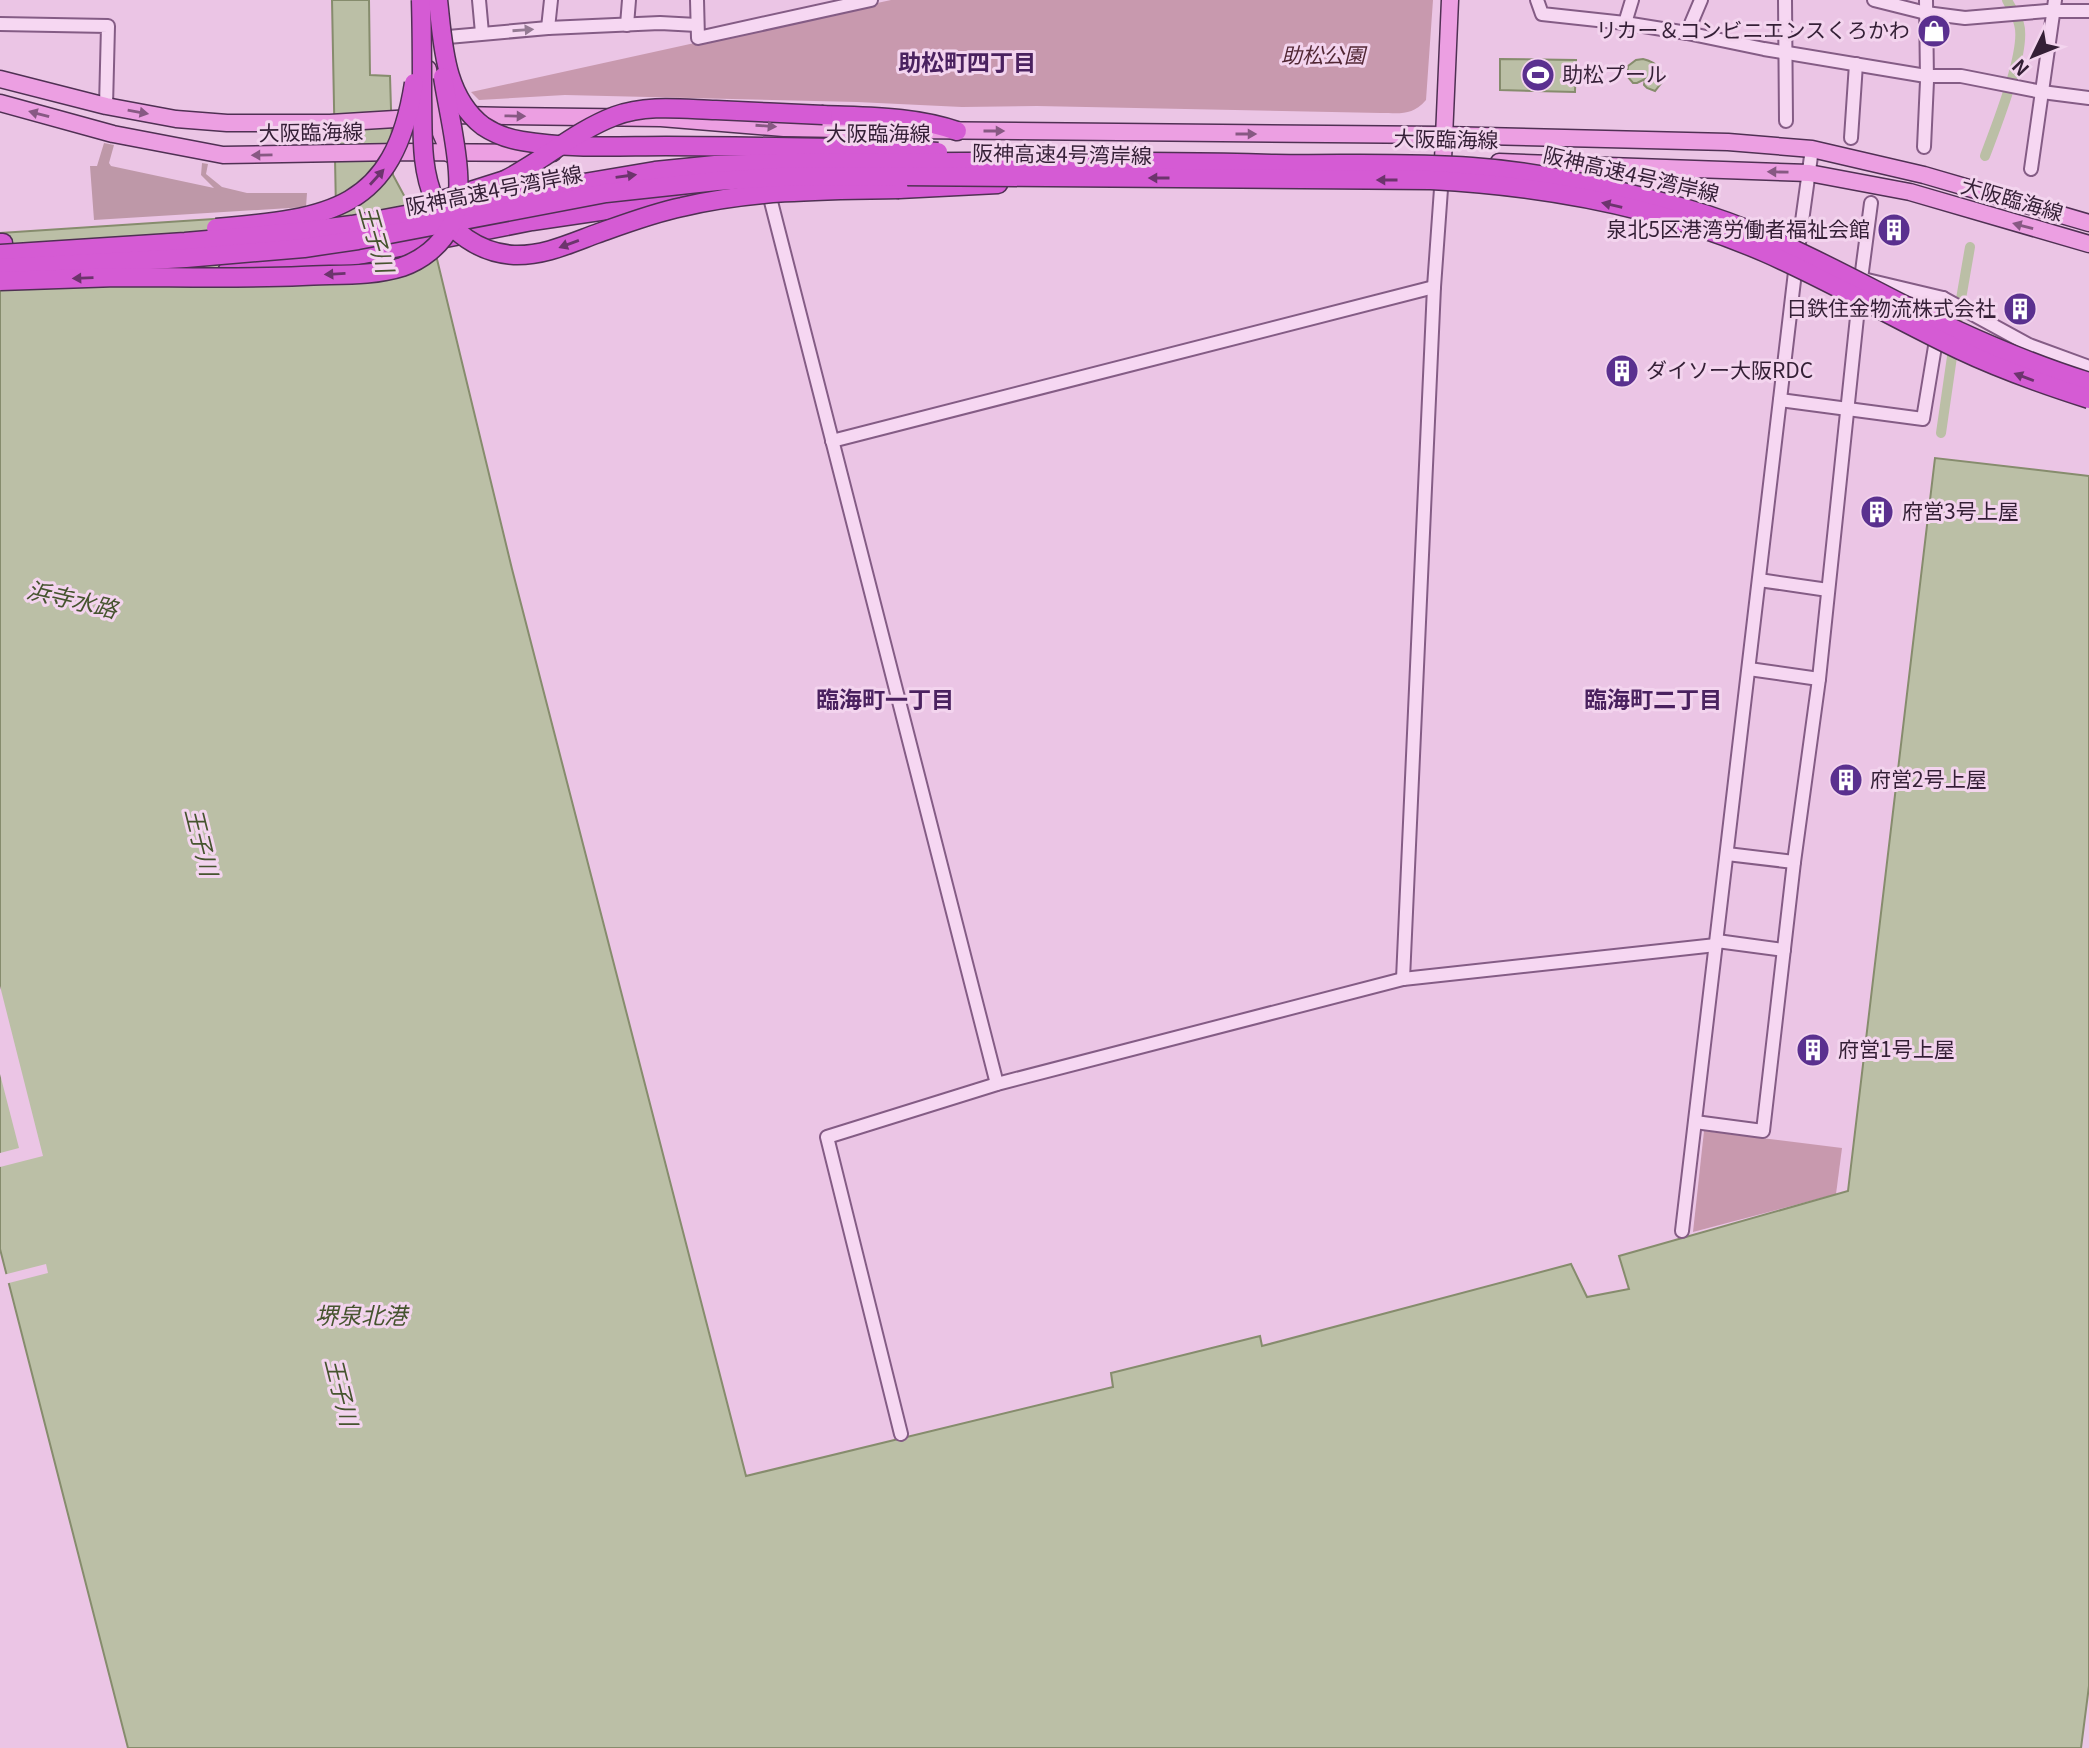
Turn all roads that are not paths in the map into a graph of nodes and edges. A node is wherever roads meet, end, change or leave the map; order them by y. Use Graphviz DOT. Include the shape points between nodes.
graph roads {
  1 [pos="419,0"];
  2 [pos="437,0"];
  3 [pos="446,0"];
  4 [pos="479,0"];
  5 [pos="551,0"];
  6 [pos="629,0"];
  7 [pos="698,0"];
  8 [pos="871,0"];
  9 [pos="1450,0"];
  10 [pos="1537,0"];
  11 [pos="1631,0"];
  12 [pos="1701,0"];
  13 [pos="1786,0"];
  14 [pos="1874,0"];
  15 [pos="2054,5"];
  16 [pos="1926,7"];
  17 [pos="2089,11"];
  18 [pos="1625,23"];
  19 [pos="0,24"];
  20 [pos="628,24"];
  21 [pos="697,25"];
  22 [pos="548,29"];
  23 [pos="482,33"];
  24 [pos="1687,33"];
  25 [pos="448,37"];
  26 [pos="1786,53"];
  27 [pos="1856,64"];
  28 [pos="1926,76"];
  29 [pos="0,79"];
  30 [pos="2042,92"];
  31 [pos="2089,97"];
  32 [pos="0,103"];
  33 [pos="106,106"];
  34 [pos="461,115"];
  35 [pos="434,117"];
  36 [pos="1786,121"];
  37 [pos="957,131"];
  38 [pos="1443,135"];
  39 [pos="1851,138"];
  40 [pos="1924,147"];
  41 [pos="1812,149"];
  42 [pos="450,154"];
  43 [pos="761,154"];
  44 [pos="1073,157"];
  45 [pos="1443,160"];
  46 [pos="1189,162"];
  47 [pos="2031,169"];
  48 [pos="1809,173"];
  49 [pos="1095,178"];
  50 [pos="768,189"];
  51 [pos="1871,203"];
  52 [pos="2089,223"];
  53 [pos="298,232"];
  54 [pos="0,243"];
  55 [pos="2089,244"];
  56 [pos="0,254"];
  57 [pos="0,268"];
  58 [pos="1795,272"];
  59 [pos="114,277"];
  60 [pos="1861,279"];
  61 [pos="0,281"];
  62 [pos="1434,287"];
  63 [pos="1947,300"];
  64 [pos="2089,367"];
  65 [pos="2089,382"];
  66 [pos="2089,399"];
  67 [pos="1780,400"];
  68 [pos="1847,409"];
  69 [pos="832,441"];
  70 [pos="1759,580"];
  71 [pos="1828,590"];
  72 [pos="1749,669"];
  73 [pos="1819,679"];
  74 [pos="1727,854"];
  75 [pos="1794,862"];
  76 [pos="1716,943"];
  77 [pos="1784,950"];
  78 [pos="1403,979"];
  79 [pos="997,1084"];
  80 [pos="1695,1122"];
  81 [pos="1682,1231"];
  82 [pos="901,1434"];
  1 -- 35 [label="main road"];
  49 -- 1 [label="highway, one-way, bridge" via="765,193 680,207 541,253 495,252 457,232 440,211 428,183"];
  54 -- 1 [label="highway, one-way, bridge" via="263,223 343,204 378,177 401,137 416,66"];
  2 -- 46 [label="highway, bridge" via="447,69 461,100 484,127 521,141 894,149"];
  2 -- 59 [label="highway, one-way, bridge" via="441,64 460,186 458,209 449,230 423,257 376,272"];
  3 -- 25 [label="main road"];
  4 -- 23 [label="street"];
  5 -- 22 [label="street"];
  6 -- 20 [label="street"];
  7 -- 21 [label="street"];
  8 -- 21 [label="street" via="698,38"];
  9 -- 38 [label="main road"];
  10 -- 18 [label="street" via="1542,14"];
  11 -- 18 [label="street"];
  12 -- 24 [label="street"];
  13 -- 26 [label="street"];
  14 -- 16 [label="street"];
  15 -- 16 [label="street" via="1965,18"];
  15 -- 17 [label="street"];
  15 -- 30 [label="street"];
  16 -- 28 [label="street"];
  18 -- 24 [label="street"];
  19 -- 33 [label="street" via="108,26"];
  20 -- 21 [label="street"];
  20 -- 22 [label="street"];
  23 -- 22 [label="street, one-way"];
  23 -- 25 [label="street"];
  24 -- 26 [label="street"];
  25 -- 34 [label="main road"];
  26 -- 27 [label="street"];
  26 -- 36 [label="street"];
  27 -- 28 [label="street"];
  27 -- 39 [label="street"];
  28 -- 30 [label="street" via="1961,76"];
  28 -- 40 [label="street"];
  29 -- 33 [label="main road, 大阪臨海線"];
  30 -- 31 [label="street"];
  30 -- 47 [label="street"];
  42 -- 32 [label="main road, 大阪臨海線, one-way" via="223,155 113,134"];
  33 -- 35 [label="main road, 大阪臨海線, one-way" via="214,122"];
  34 -- 35 [label="main road, 大阪臨海線"];
  34 -- 37 [label="main road, 大阪臨海線, one-way"];
  34 -- 42 [label="main road"];
  35 -- 42 [label="main road"];
  37 -- 38 [label="main road, 大阪臨海線, one-way"];
  37 -- 53 [label="highway, bridge" via="918,121 823,115 670,108 635,111 585,130 505,180 445,199"];
  38 -- 41 [label="main road, 大阪臨海線" via="1728,142"];
  38 -- 45 [label="main road"];
  41 -- 48 [label="street"];
  41 -- 52 [label="main road, 大阪臨海線" via="1924,174"];
  42 -- 43 [label="main road, 大阪臨海線"];
  43 -- 44 [label="main road, 大阪臨海線"];
  43 -- 50 [label="street"];
  44 -- 45 [label="main road, 大阪臨海線"];
  44 -- 50 [label="main road" via="1031,172 966,172 893,184"];
  48 -- 45 [label="main road, 大阪臨海線, one-way"];
  45 -- 62 [label="street"];
  53 -- 46 [label="highway, 阪神高速4号湾岸線, one-way, bridge" via="600,179 716,165"];
  46 -- 65 [label="highway, 阪神高速4号湾岸線, bridge" via="1471,167 1605,187 1690,209 1767,237 1968,336"];
  55 -- 48 [label="main road, 大阪臨海線, one-way" via="1910,192"];
  48 -- 58 [label="street"];
  49 -- 57 [label="highway, 阪神高速4号湾岸線, bridge" via="900,176 717,181 606,193 304,248"];
  66 -- 49 [label="highway, 阪神高速4号湾岸線, one-way, bridge" via="1962,351 1763,252 1685,224 1601,202 1515,187 1431,180"];
  50 -- 59 [label="highway, bridge" via="573,214 329,260"];
  50 -- 69 [label="street"];
  51 -- 60 [label="street"];
  53 -- 56 [label="highway, 阪神高速4号湾岸線, bridge"];
  58 -- 60 [label="street"];
  58 -- 67 [label="street"];
  59 -- 61 [label="highway, one-way, bridge"];
  60 -- 63 [label="street"];
  60 -- 68 [label="street"];
  62 -- 69 [label="street"];
  62 -- 78 [label="street"];
  63 -- 64 [label="street" via="2029,345"];
  63 -- 68 [label="street" via="1923,419"];
  67 -- 68 [label="street"];
  67 -- 70 [label="street"];
  68 -- 71 [label="street"];
  69 -- 79 [label="street"];
  70 -- 71 [label="street"];
  70 -- 72 [label="street"];
  71 -- 73 [label="street"];
  72 -- 73 [label="street"];
  72 -- 74 [label="street"];
  73 -- 75 [label="street"];
  74 -- 75 [label="street"];
  74 -- 76 [label="street"];
  75 -- 77 [label="street"];
  76 -- 77 [label="street"];
  76 -- 78 [label="street"];
  76 -- 80 [label="street"];
  77 -- 80 [label="street" via="1763,1131"];
  78 -- 79 [label="street"];
  79 -- 82 [label="street" via="827,1137"];
  80 -- 81 [label="street"];
}
